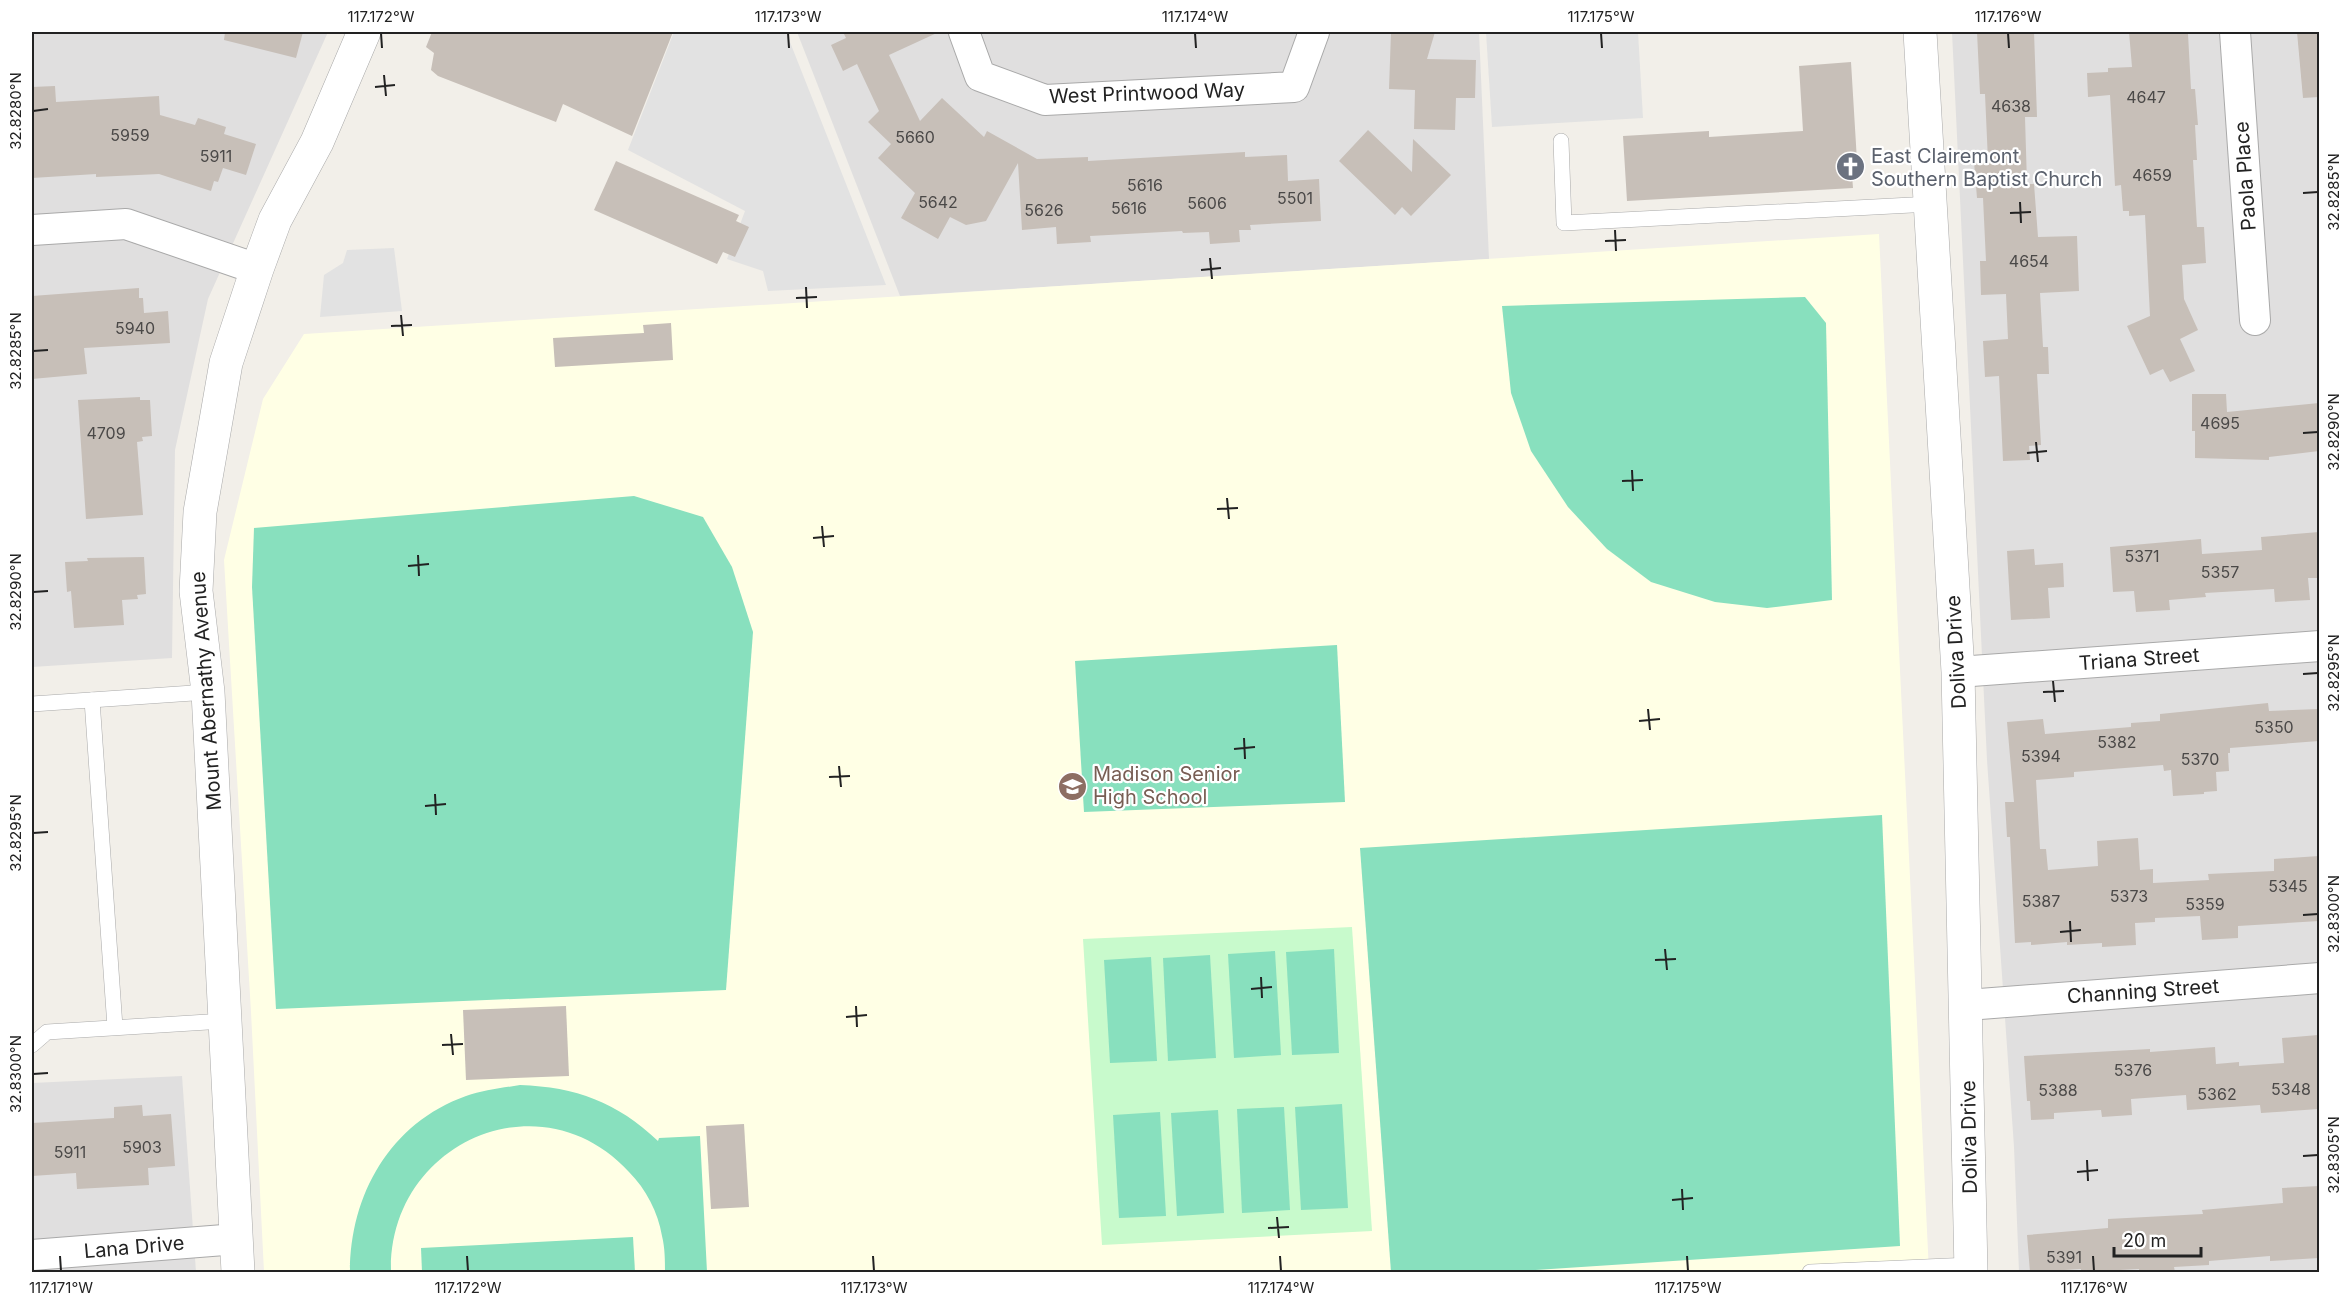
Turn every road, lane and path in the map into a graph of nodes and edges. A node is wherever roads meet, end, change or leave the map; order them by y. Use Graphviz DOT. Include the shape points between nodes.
graph roads {
  1 [pos="364,32"];
  2 [pos="964,32"];
  3 [pos="1314,32"];
  4 [pos="1920,32"];
  5 [pos="2235,32"];
  6 [pos="1562,141"];
  7 [pos="1931,204"];
  8 [pos="32,230"];
  9 [pos="257,269"];
  10 [pos="2255,320"];
  11 [pos="2319,646"];
  12 [pos="1958,672"];
  13 [pos="208,692"];
  14 [pos="93,700"];
  15 [pos="32,704"];
  16 [pos="2319,978"];
  17 [pos="1967,1005"];
  18 [pos="224,1021"];
  19 [pos="115,1028"];
  20 [pos="32,1045"];
  21 [pos="237,1239"];
  22 [pos="32,1256"];
  23 [pos="1971,1269"];
  24 [pos="238,1272"];
  25 [pos="1810,1272"];
  1 -- 9 [label="street, Mount Abernathy Avenue" via="316,142 275,220"];
  2 -- 3 [label="street, West Printwood Way" via="980,76 1046,100 1294,87"];
  4 -- 7 [label="street, Doliva Drive"];
  5 -- 10 [label="street, Paola Place"];
  6 -- 7 [label="lane" via="1564,223"];
  7 -- 12 [label="street, Doliva Drive"];
  8 -- 9 [label="street" via="126,224"];
  9 -- 13 [label="street, Mount Abernathy Avenue" via="226,363 200,512 196,591"];
  11 -- 12 [label="street, Triana Street"];
  12 -- 17 [label="street, Doliva Drive"];
  13 -- 14 [label="lane"];
  13 -- 18 [label="street, Mount Abernathy Avenue"];
  14 -- 15 [label="lane"];
  14 -- 19 [label="lane"];
  16 -- 17 [label="street, Channing Street"];
  17 -- 23 [label="street, Doliva Drive"];
  18 -- 19 [label="lane"];
  18 -- 21 [label="street, Mount Abernathy Avenue"];
  19 -- 20 [label="lane" via="47,1032"];
  21 -- 22 [label="street, Lana Drive"];
  21 -- 24 [label="street, Mount Abernathy Avenue"];
  23 -- 25 [label="lane"];
}
